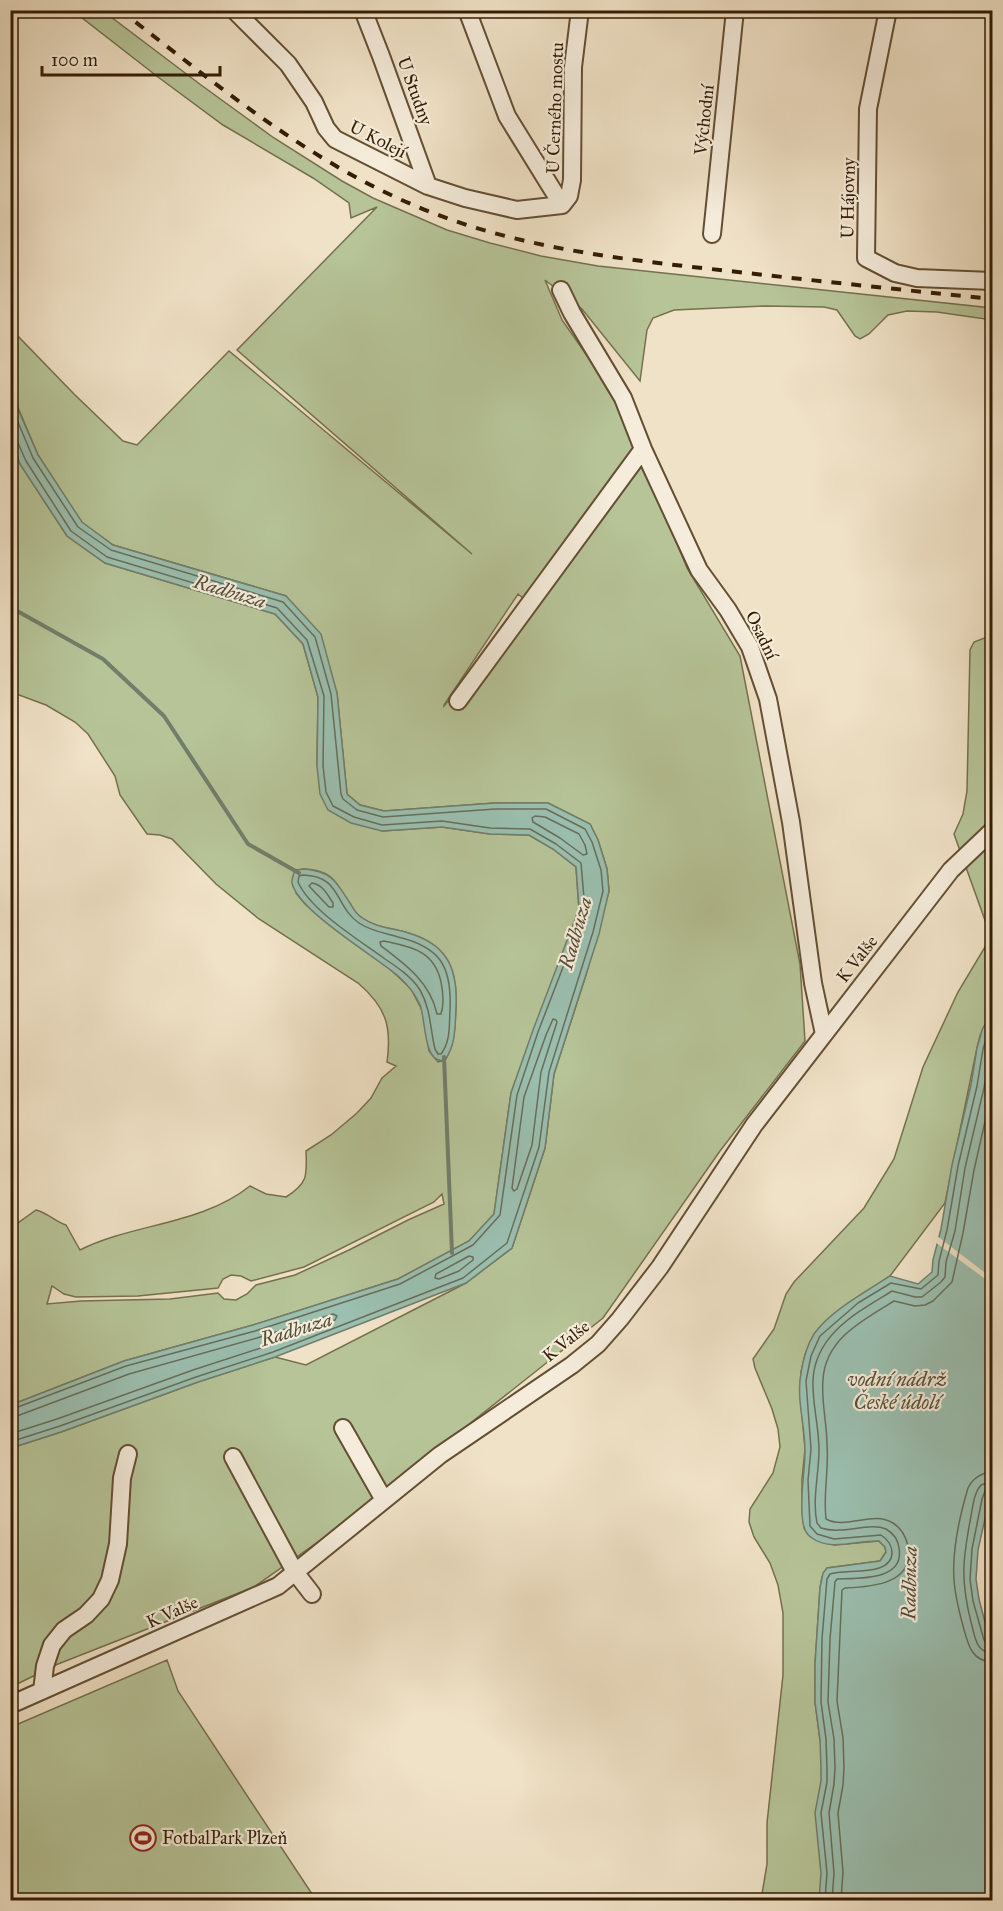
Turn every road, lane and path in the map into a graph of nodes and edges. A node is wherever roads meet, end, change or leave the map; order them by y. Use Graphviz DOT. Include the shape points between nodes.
graph roads {
  1 [pos="234,10"];
  2 [pos="363,10"];
  3 [pos="580,10"];
  4 [pos="735,10"];
  5 [pos="888,10"];
  6 [pos="471,15"];
  7 [pos="428,186"];
  8 [pos="562,205"];
  9 [pos="712,234"];
  10 [pos="993,281"];
  11 [pos="561,290"];
  12 [pos="643,449"];
  13 [pos="458,701"];
  14 [pos="993,831"];
  15 [pos="824,1034"];
  16 [pos="344,1428"];
  17 [pos="128,1454"];
  18 [pos="233,1457"];
  19 [pos="384,1500"];
  20 [pos="295,1572"];
  21 [pos="312,1594"];
  22 [pos="42,1691"];
  23 [pos="10,1705"];
  1 -- 7 [label="street, U Kolejí" via="288,64 334,139"];
  2 -- 7 [label="street, U Studny"];
  3 -- 8 [label="street, U Černého mostu" via="573,67 572,180 569,196"];
  4 -- 9 [label="street, Východní"];
  5 -- 10 [label="street, U Hájovny" via="868,109 866,258 895,273 917,278"];
  6 -- 8 [label="street" via="507,116"];
  7 -- 8 [label="street, U Kolejí" via="517,210"];
  11 -- 12 [label="street, Osadní" via="623,398"];
  12 -- 13 [label="street"];
  12 -- 15 [label="street, Osadní" via="699,570 750,647 768,699"];
  14 -- 15 [label="street, K Valše" via="951,870"];
  15 -- 19 [label="street, K Valše" via="754,1125 660,1267 598,1344 440,1455"];
  16 -- 19 [label="street"];
  17 -- 22 [label="street" via="110,1580 101,1599 51,1644"];
  18 -- 20 [label="street"];
  19 -- 20 [label="street, K Valše"];
  20 -- 21 [label="street"];
  20 -- 22 [label="street, K Valše" via="278,1586"];
  22 -- 23 [label="street, K Valše"];
}
